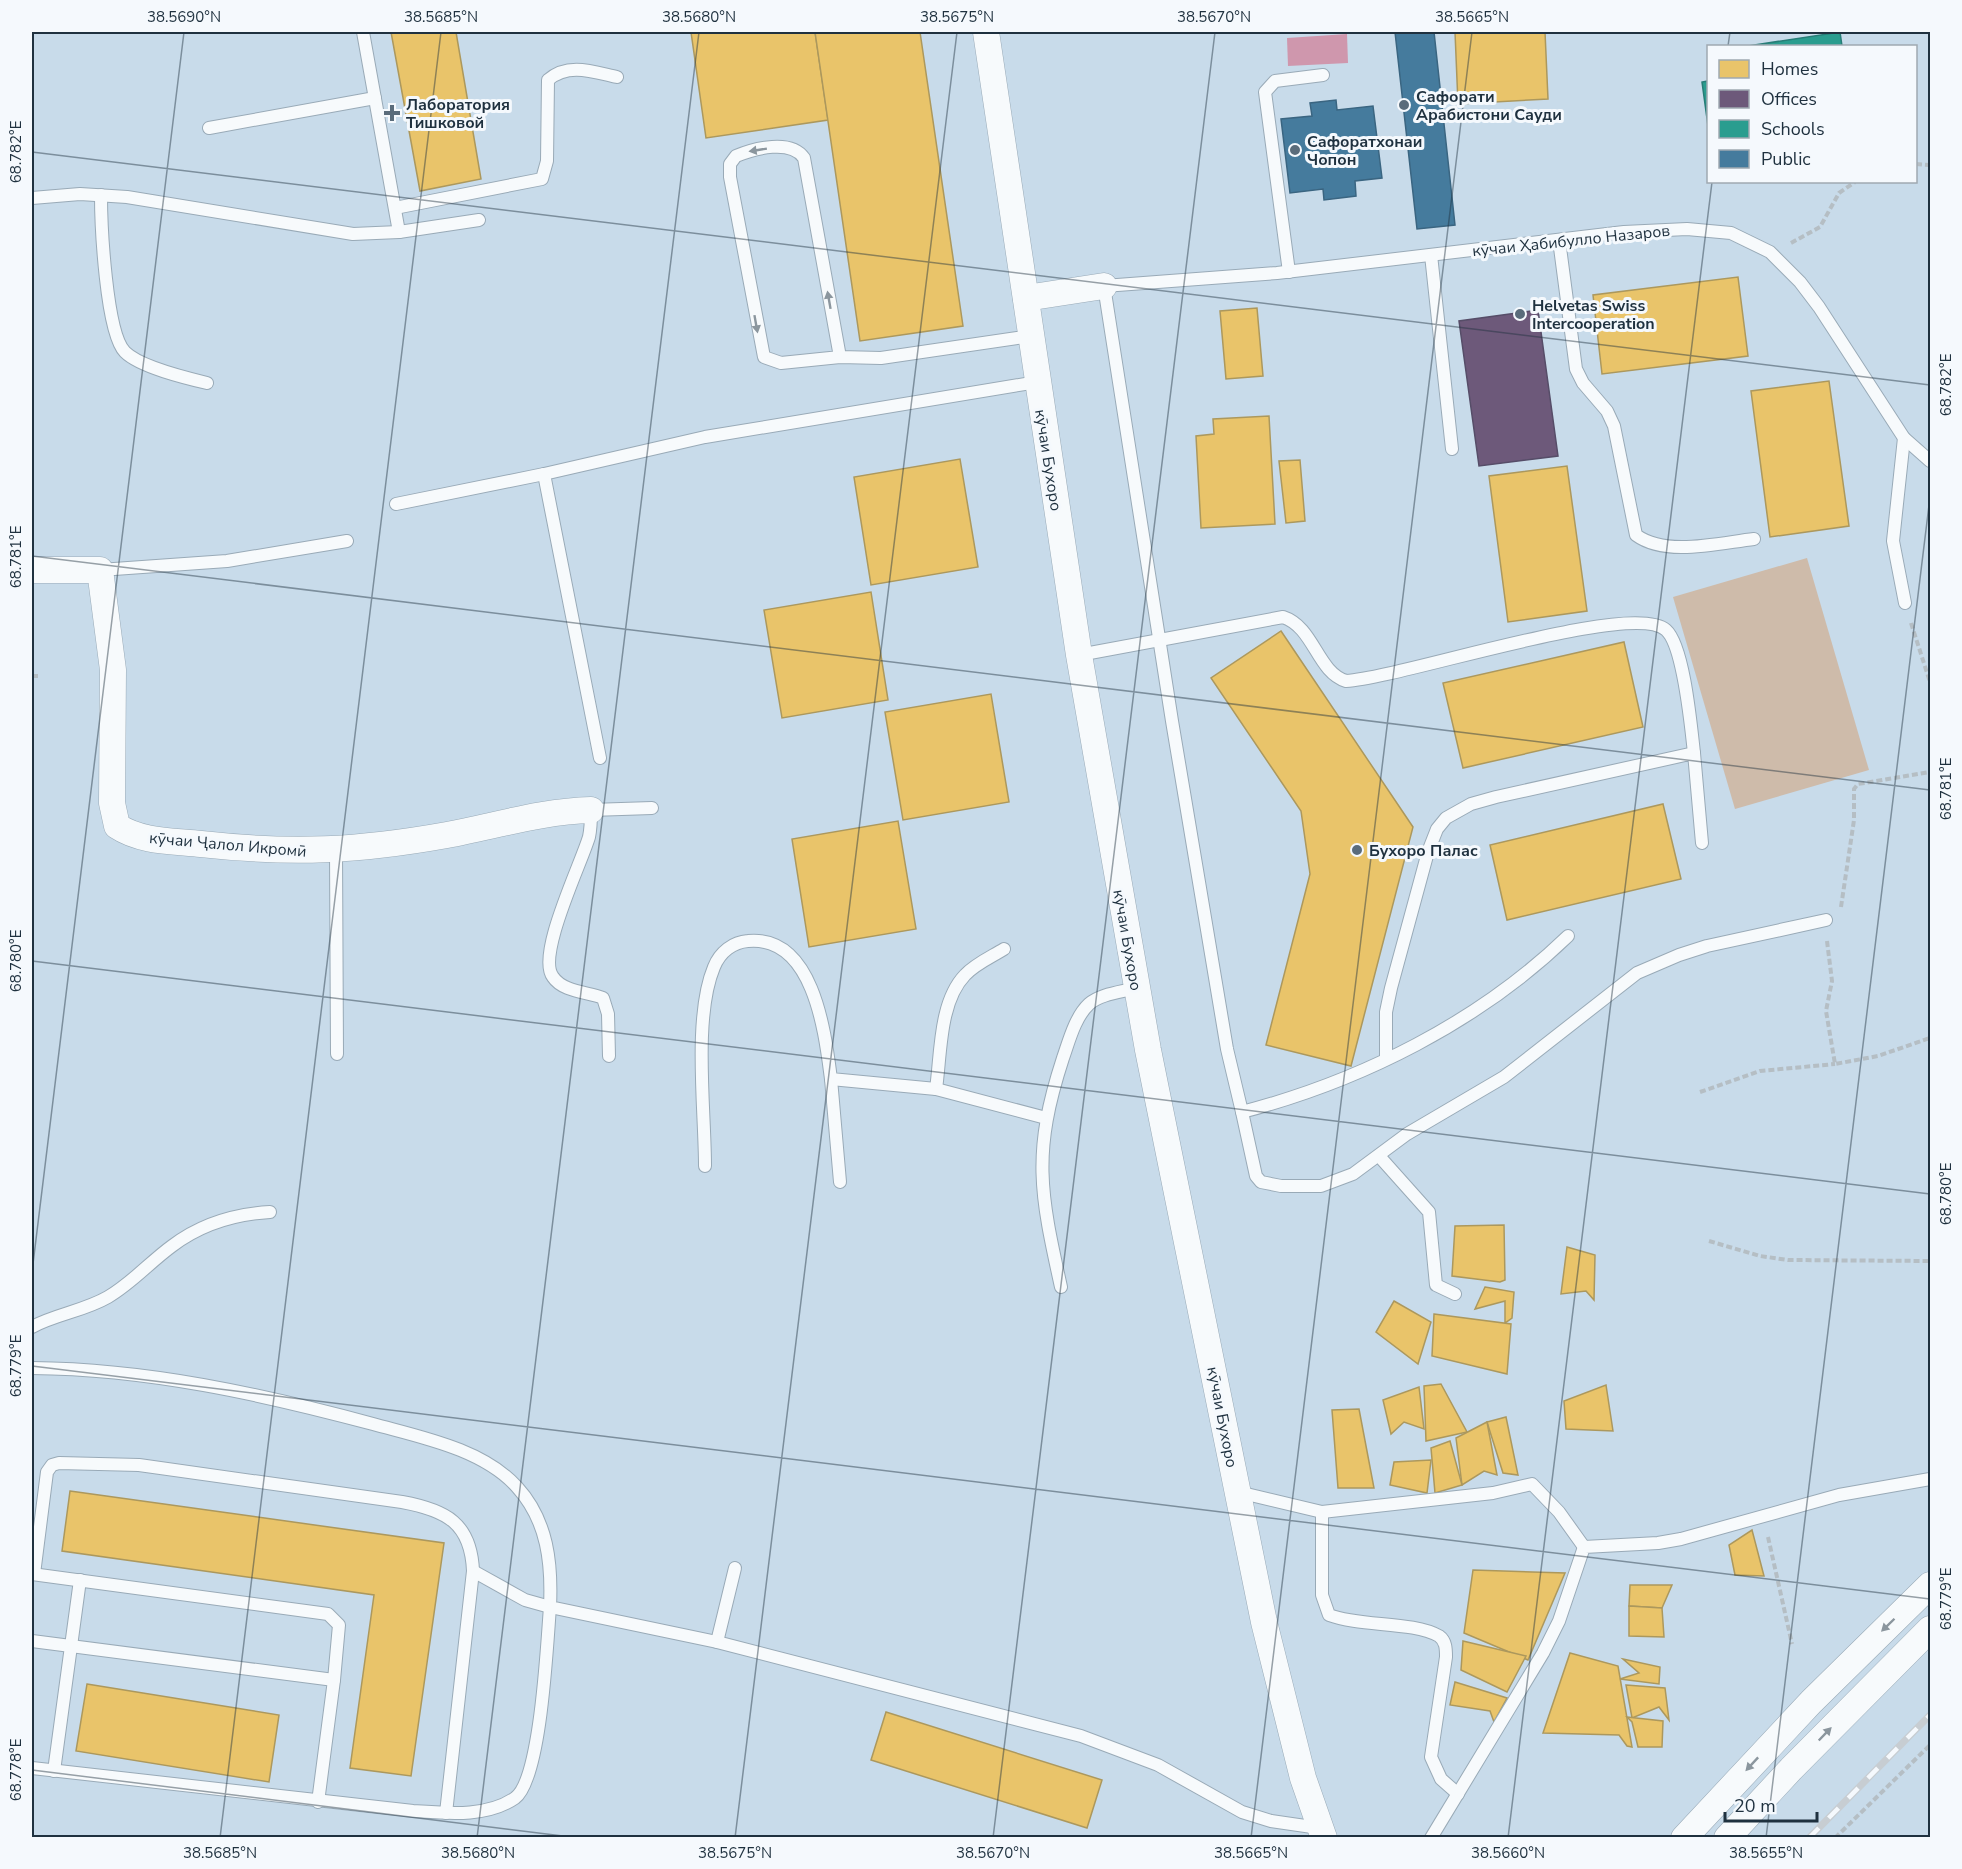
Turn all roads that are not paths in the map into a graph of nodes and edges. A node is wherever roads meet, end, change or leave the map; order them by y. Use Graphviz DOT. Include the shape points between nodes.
graph roads {
  1 [pos="363,32"];
  2 [pos="986,32"];
  3 [pos="1323,75"];
  4 [pos="617,77"];
  5 [pos="375,98"];
  6 [pos="209,128"];
  7 [pos="101,195"];
  8 [pos="32,198"];
  9 [pos="395,208"];
  10 [pos="479,220"];
  11 [pos="399,232"];
  12 [pos="1559,240"];
  13 [pos="1431,255"];
  14 [pos="1289,272"];
  15 [pos="1104,286"];
  16 [pos="1026,298"];
  17 [pos="1031,336"];
  18 [pos="840,357"];
  19 [pos="1037,382"];
  20 [pos="207,383"];
  21 [pos="1904,438"];
  22 [pos="1452,449"];
  23 [pos="1930,461"];
  24 [pos="544,474"];
  25 [pos="396,504"];
  26 [pos="1754,539"];
  27 [pos="347,541"];
  28 [pos="32,570"];
  29 [pos="100,570"];
  30 [pos="1905,603"];
  31 [pos="1158,640"];
  32 [pos="1079,655"];
  33 [pos="1694,753"];
  34 [pos="600,758"];
  35 [pos="652,808"];
  36 [pos="591,810"];
  37 [pos="1702,843"];
  38 [pos="336,850"];
  39 [pos="1826,920"];
  40 [pos="1568,936"];
  41 [pos="1004,949"];
  42 [pos="1136,988"];
  43 [pos="337,1054"];
  44 [pos="609,1056"];
  45 [pos="1386,1059"];
  46 [pos="831,1079"];
  47 [pos="936,1089"];
  48 [pos="1242,1112"];
  49 [pos="1046,1118"];
  50 [pos="1379,1156"];
  51 [pos="705,1166"];
  52 [pos="840,1182"];
  53 [pos="270,1212"];
  54 [pos="1061,1287"];
  55 [pos="1455,1294"];
  56 [pos="32,1327"];
  57 [pos="32,1368"];
  58 [pos="1930,1479"];
  59 [pos="1238,1492"];
  60 [pos="1322,1512"];
  61 [pos="1584,1547"];
  62 [pos="735,1568"];
  63 [pos="472,1571"];
  64 [pos="33,1574"];
  65 [pos="80,1580"];
  66 [pos="1930,1585"];
  67 [pos="550,1607"];
  68 [pos="1930,1629"];
  69 [pos="32,1641"];
  70 [pos="717,1642"];
  71 [pos="70,1646"];
  72 [pos="334,1680"];
  73 [pos="32,1768"];
  74 [pos="54,1771"];
  75 [pos="1458,1794"];
  76 [pos="318,1802"];
  77 [pos="446,1814"];
  78 [pos="1322,1833"];
  79 [pos="1431,1838"];
  80 [pos="1684,1838"];
  81 [pos="1727,1838"];
  1 -- 5 [label="lane"];
  2 -- 16 [label="street, кӯчаи Бухоро"];
  3 -- 14 [label="lane" via="1275,81 1265,92"];
  4 -- 9 [label="lane" via="567,69 548,80 547,161 542,179"];
  5 -- 6 [label="lane"];
  5 -- 9 [label="lane"];
  7 -- 8 [label="lane"];
  7 -- 11 [label="lane" via="192,206 327,231"];
  7 -- 20 [label="lane" via="105,258 119,343 141,362"];
  9 -- 11 [label="lane"];
  10 -- 11 [label="lane"];
  12 -- 13 [label="lane, кӯчаи Ҳабибулло Назаров"];
  12 -- 21 [label="lane, кӯчаи Ҳабибулло Назаров" via="1658,230 1713,230 1731,232 1770,252 1819,306"];
  12 -- 26 [label="lane" via="1576,369 1614,426 1636,535 1653,543 1678,546"];
  13 -- 14 [label="lane, кӯчаи Ҳабибулло Назаров"];
  13 -- 22 [label="lane"];
  14 -- 15 [label="lane, кӯчаи Ҳабибулло Назаров"];
  15 -- 16 [label="street"];
  15 -- 31 [label="lane"];
  16 -- 17 [label="street, кӯчаи Бухоро"];
  17 -- 18 [label="lane" via="881,358"];
  17 -- 19 [label="street, кӯчаи Бухоро"];
  18 -- 18 [label="lane, one-way" via="804,158 799,150 790,147 736,156 730,164 730,177 764,357 781,363"];
  19 -- 24 [label="lane" via="715,435"];
  19 -- 32 [label="street, кӯчаи Бухоро"];
  21 -- 23 [label="lane, кӯчаи Ҳабибулло Назаров"];
  21 -- 30 [label="lane" via="1893,541"];
  24 -- 25 [label="lane"];
  24 -- 34 [label="lane"];
  27 -- 29 [label="lane" via="227,561"];
  28 -- 29 [label="street"];
  29 -- 38 [label="street, кӯчаи Ҷалол Икромӣ" via="113,670 112,803 117,826 140,836 176,842 281,851"];
  31 -- 32 [label="lane"];
  31 -- 33 [label="lane" via="1283,617 1301,628 1331,671 1346,681 1578,630 1648,622 1668,631 1672,640 1686,689"];
  31 -- 48 [label="lane" via="1227,1049"];
  32 -- 42 [label="street, кӯчаи Бухоро"];
  33 -- 37 [label="lane"];
  33 -- 45 [label="lane" via="1496,797 1471,804 1446,818 1428,852 1391,988 1386,1012"];
  35 -- 36 [label="lane"];
  36 -- 38 [label="street, кӯчаи Ҷалол Икромӣ" via="555,812 406,842"];
  36 -- 44 [label="lane" via="589,836 553,938 549,966 551,975 564,986 603,998 608,1014"];
  38 -- 43 [label="lane"];
  39 -- 50 [label="lane" via="1707,946 1636,973 1504,1077 1407,1134"];
  40 -- 45 [label="lane" via="1543,961 1477,1009"];
  41 -- 47 [label="lane" via="969,972 954,991 948,1006"];
  42 -- 49 [label="lane" via="1089,1004 1080,1016"];
  42 -- 59 [label="street, кӯчаи Бухоро"];
  45 -- 48 [label="lane" via="1323,1086"];
  46 -- 47 [label="lane"];
  46 -- 51 [label="lane" via="819,1008 800,968 790,956 768,943 755,940 731,945 714,966 705,1007"];
  46 -- 52 [label="lane"];
  47 -- 49 [label="lane"];
  48 -- 50 [label="lane" via="1256,1176 1269,1185 1321,1186 1353,1174"];
  49 -- 54 [label="lane" via="1042,1189"];
  50 -- 55 [label="lane" via="1429,1212 1436,1285"];
  53 -- 56 [label="lane" via="206,1226 171,1247 98,1303"];
  57 -- 67 [label="lane" via="132,1374 251,1393 413,1436 475,1458 518,1488 539,1521 550,1557"];
  58 -- 61 [label="lane" via="1839,1494 1658,1544"];
  59 -- 60 [label="lane"];
  59 -- 78 [label="street, кӯчаи Бухоро" via="1287,1716"];
  60 -- 61 [label="lane" via="1493,1493 1532,1484"];
  60 -- 75 [label="lane" via="1322,1595 1329,1615 1346,1621 1418,1630 1439,1636 1445,1642 1431,1757 1436,1773"];
  61 -- 75 [label="lane" via="1543,1653"];
  62 -- 70 [label="lane"];
  63 -- 64 [label="lane" via="468,1540 461,1528 450,1517 420,1505 139,1465 69,1462 52,1465 47,1472"];
  63 -- 67 [label="lane" via="525,1600"];
  63 -- 77 [label="lane"];
  64 -- 65 [label="lane"];
  65 -- 71 [label="lane"];
  65 -- 72 [label="lane" via="327,1614 339,1625 340,1633"];
  66 -- 80 [label="street, one-way" via="1834,1678"];
  67 -- 70 [label="lane"];
  67 -- 77 [label="lane" via="538,1728 524,1788 517,1796 493,1807"];
  81 -- 68 [label="street, one-way" via="1815,1743"];
  69 -- 71 [label="lane"];
  70 -- 78 [label="lane" via="1081,1736 1158,1765 1242,1812"];
  71 -- 72 [label="lane"];
  71 -- 74 [label="lane"];
  72 -- 76 [label="lane"];
  73 -- 74 [label="lane"];
  74 -- 76 [label="lane"];
  75 -- 79 [label="lane"];
  76 -- 77 [label="lane"];
}
